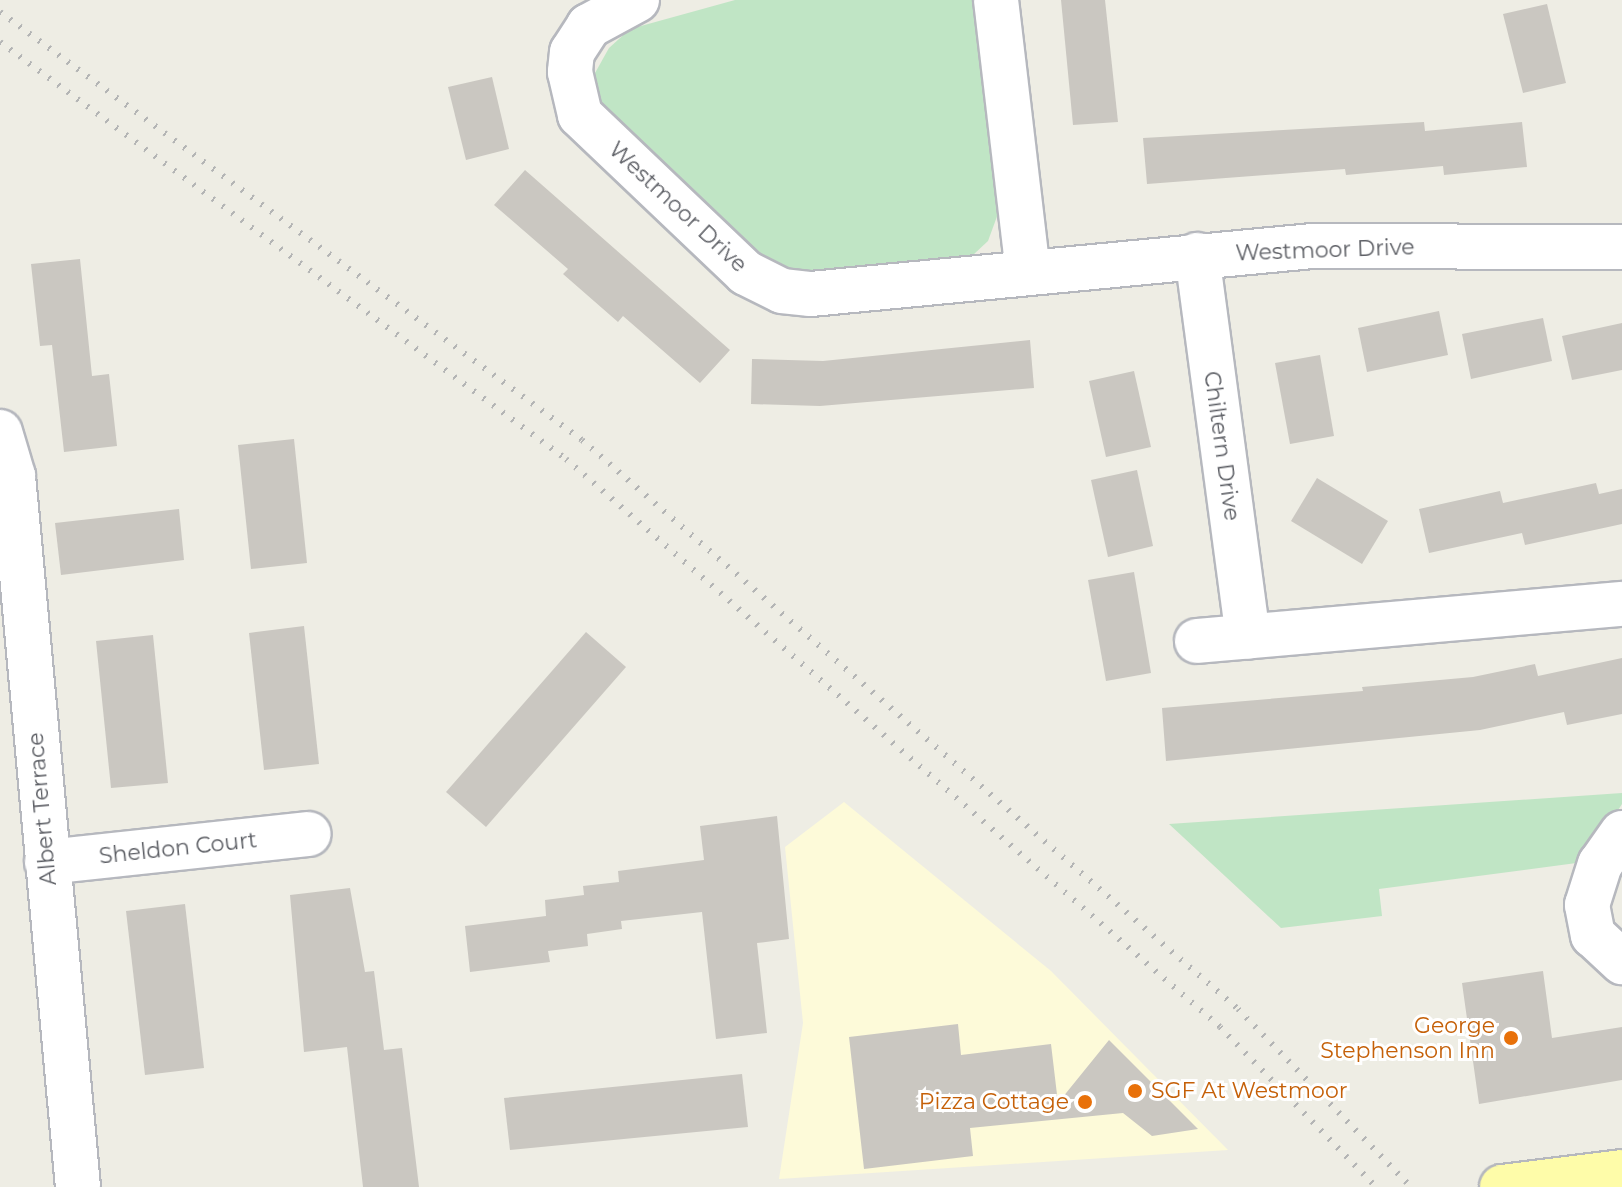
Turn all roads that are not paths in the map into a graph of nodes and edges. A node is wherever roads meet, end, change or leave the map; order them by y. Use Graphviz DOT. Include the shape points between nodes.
graph roads {
  1 [pos="637,0"];
  2 [pos="996,0"];
  3 [pos="1622,247"];
  4 [pos="1197,255"];
  5 [pos="1028,271"];
  6 [pos="0,432"];
  7 [pos="1622,604"];
  8 [pos="12,618"];
  9 [pos="1248,637"];
  10 [pos="1197,641"];
  11 [pos="1622,833"];
  12 [pos="309,834"];
  13 [pos="47,862"];
  14 [pos="1622,962"];
  15 [pos="1622,1172"];
  16 [pos="78,1187"];
  17 [pos="1502,1187"];
  1 -- 5 [label="street, Westmoor Drive" via="589,26 572,52 570,72 580,115 746,273 782,291 811,294"];
  2 -- 5 [label="street"];
  3 -- 4 [label="street, Westmoor Drive" via="1312,246"];
  4 -- 5 [label="street, Westmoor Drive"];
  4 -- 9 [label="street, Chiltern Drive"];
  6 -- 8 [label="street, Albert Terrace" via="13,476"];
  7 -- 9 [label="street"];
  8 -- 13 [label="street, Albert Terrace"];
  9 -- 10 [label="street"];
  11 -- 14 [label="street" via="1600,864 1587,905 1593,935"];
  12 -- 13 [label="street, Sheldon Court"];
  13 -- 16 [label="street, Albert Terrace"];
  15 -- 17 [label="main road"];
}
